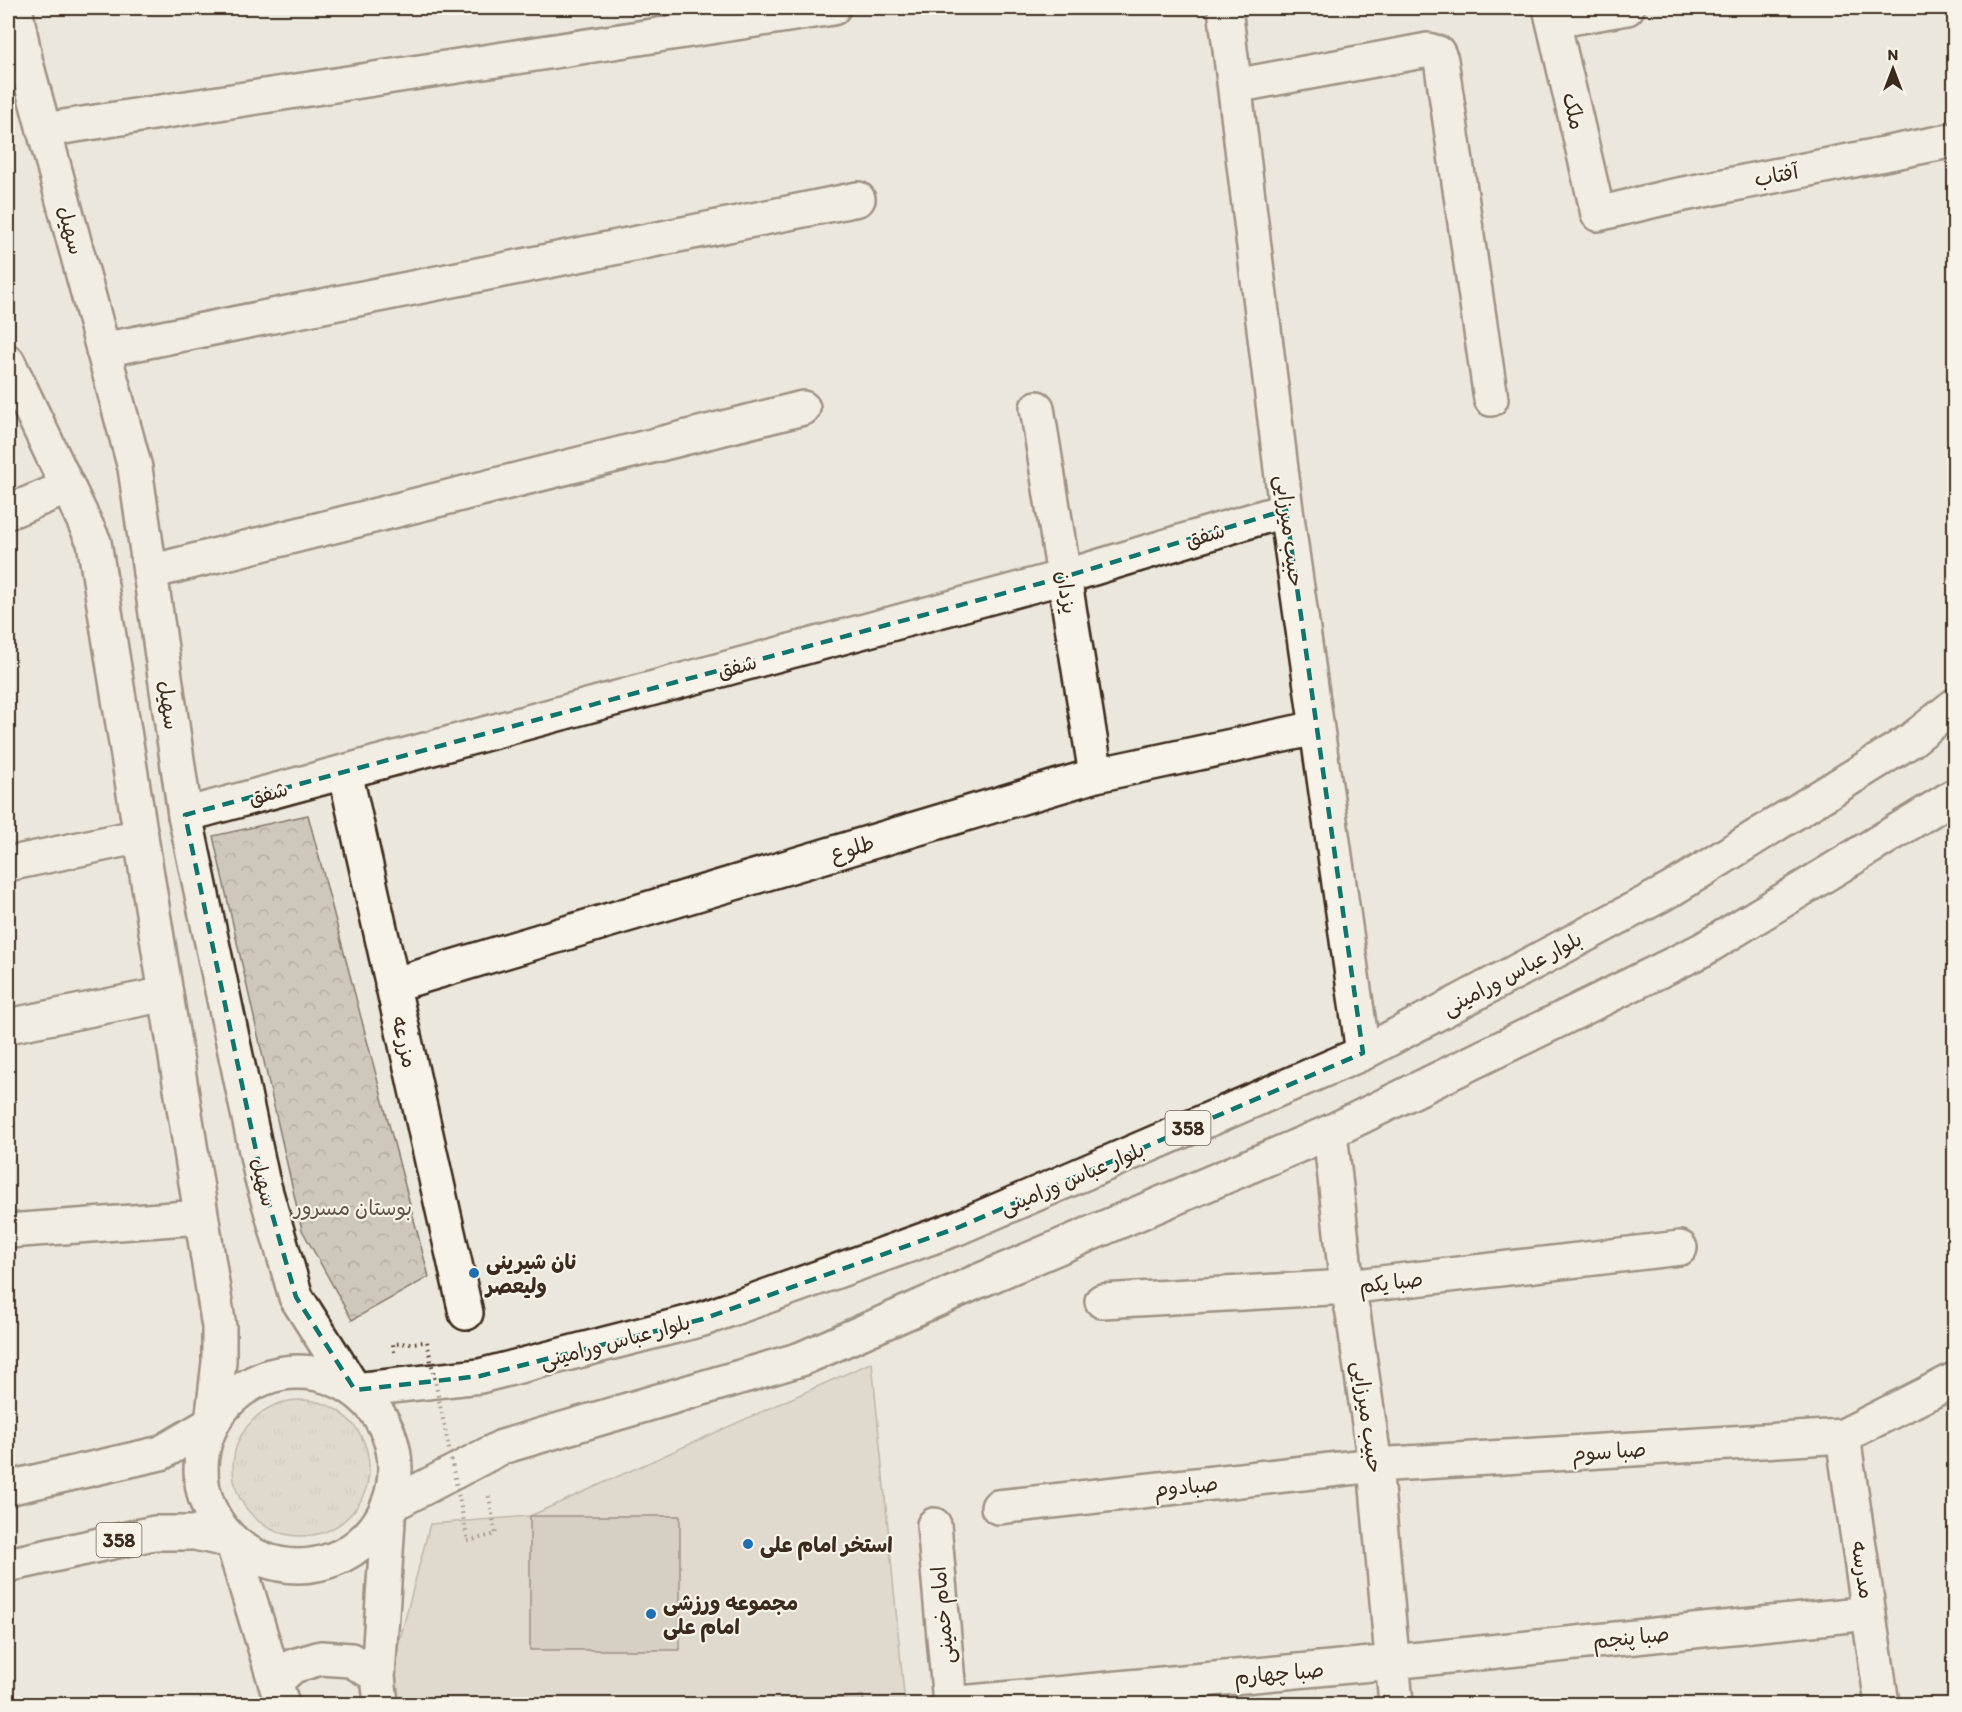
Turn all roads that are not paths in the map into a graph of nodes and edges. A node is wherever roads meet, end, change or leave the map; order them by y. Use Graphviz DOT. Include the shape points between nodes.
graph roads {
  1 [pos="15,8"];
  2 [pos="832,8"];
  3 [pos="1225,8"];
  4 [pos="1627,8"];
  5 [pos="1551,14"];
  6 [pos="1235,86"];
  7 [pos="44,130"];
  8 [pos="1954,140"];
  9 [pos="858,199"];
  10 [pos="1598,214"];
  11 [pos="103,350"];
  12 [pos="8,362"];
  13 [pos="1491,399"];
  14 [pos="803,408"];
  15 [pos="1037,408"];
  16 [pos="68,487"];
  17 [pos="1286,510"];
  18 [pos="8,512"];
  19 [pos="150,572"];
  20 [pos="1065,577"];
  21 [pos="1954,706"];
  22 [pos="1316,728"];
  23 [pos="345,772"];
  24 [pos="1096,776"];
  25 [pos="1954,796"];
  26 [pos="185,815"];
  27 [pos="141,836"];
  28 [pos="8,864"];
  29 [pos="392,985"];
  30 [pos="166,994"];
  31 [pos="8,1026"];
  32 [pos="1363,1053"];
  33 [pos="1330,1132"];
  34 [pos="201,1217"];
  35 [pos="8,1231"];
  36 [pos="1680,1248"];
  37 [pos="1347,1287"];
  38 [pos="1102,1301"];
  39 [pos="466,1313"];
  40 [pos="1954,1380"];
  41 [pos="355,1390"];
  42 [pos="212,1424"];
  43 [pos="1843,1436"];
  44 [pos="1375,1465"];
  45 [pos="8,1488"];
  46 [pos="389,1506"];
  47 [pos="998,1507"];
  48 [pos="934,1525"];
  49 [pos="232,1541"];
  50 [pos="8,1566"];
  51 [pos="1869,1613"];
  52 [pos="1392,1662"];
  53 [pos="380,1690"];
  54 [pos="278,1693"];
  55 [pos="950,1704"];
  56 [pos="1396,1704"];
  57 [pos="1882,1704"];
  1 -- 7 [label="street, سهیل"];
  2 -- 7 [label="street"];
  3 -- 6 [label="street, حبیب میرزایی"];
  4 -- 5 [label="street"];
  5 -- 10 [label="street, ملک"];
  6 -- 13 [label="street" via="1428,50 1438,53"];
  6 -- 17 [label="street, حبیب میرزایی"];
  7 -- 11 [label="street, سهیل"];
  8 -- 10 [label="street, آفتاب"];
  9 -- 11 [label="street"];
  11 -- 19 [label="street, سهیل" via="135,468"];
  12 -- 16 [label="street"];
  14 -- 19 [label="street"];
  15 -- 20 [label="street, یزدان"];
  16 -- 18 [label="street"];
  16 -- 27 [label="street" via="94,542"];
  17 -- 20 [label="street, شفق"];
  17 -- 22 [label="street, حبیب میرزایی"];
  19 -- 26 [label="street, سهیل"];
  20 -- 23 [label="street, شفق"];
  20 -- 24 [label="street, یزدان"];
  21 -- 32 [label="street, بلوار عباس ورامینی / 358" via="1910,741 1672,889"];
  22 -- 24 [label="street, طلوع"];
  22 -- 32 [label="street, حبیب میرزایی"];
  23 -- 26 [label="street, شفق"];
  23 -- 29 [label="street, مزرعه"];
  24 -- 29 [label="street, طلوع"];
  25 -- 33 [label="street" via="1702,950"];
  26 -- 41 [label="street, سهیل" via="262,1179 296,1297"];
  27 -- 28 [label="street"];
  27 -- 30 [label="street"];
  29 -- 39 [label="street, مزرعه"];
  30 -- 31 [label="street"];
  30 -- 34 [label="street"];
  32 -- 41 [label="street, بلوار عباس ورامینی / 358" via="957,1228 703,1318 480,1376"];
  33 -- 37 [label="street, حبیب میرزایی"];
  33 -- 46 [label="street" via="801,1359 502,1447"];
  34 -- 35 [label="street"];
  34 -- 42 [label="street" via="219,1327"];
  36 -- 37 [label="street, صبا یکم"];
  37 -- 38 [label="street, صبا یکم"];
  37 -- 44 [label="street, حبیب میرزایی"];
  40 -- 43 [label="street"];
  41 -- 42 [label="street" via="325,1376 292,1372 260,1380 232,1398"];
  41 -- 46 [label="street" via="378,1413 392,1442 396,1474"];
  42 -- 45 [label="street" via="161,1453"];
  42 -- 49 [label="street" via="202,1454 202,1485 212,1516"];
  43 -- 44 [label="street, صبا سوم"];
  43 -- 51 [label="street, مدرسه"];
  44 -- 47 [label="street, صبادوم"];
  44 -- 52 [label="street, حبیب میرزایی"];
  46 -- 49 [label="street" via="373,1533 349,1553 320,1564 288,1566 259,1558"];
  46 -- 53 [label="street"];
  48 -- 55 [label="street, امام خمینی"];
  49 -- 50 [label="street, 358" via="195,1533 154,1533"];
  49 -- 54 [label="street"];
  51 -- 52 [label="street, صبا پنجم"];
  51 -- 57 [label="street, مدرسه"];
  52 -- 55 [label="street, صبا چهارم"];
  52 -- 56 [label="street, حبیب میرزایی"];
  53 -- 54 [label="street" via="351,1660 321,1658 293,1666"];
}
